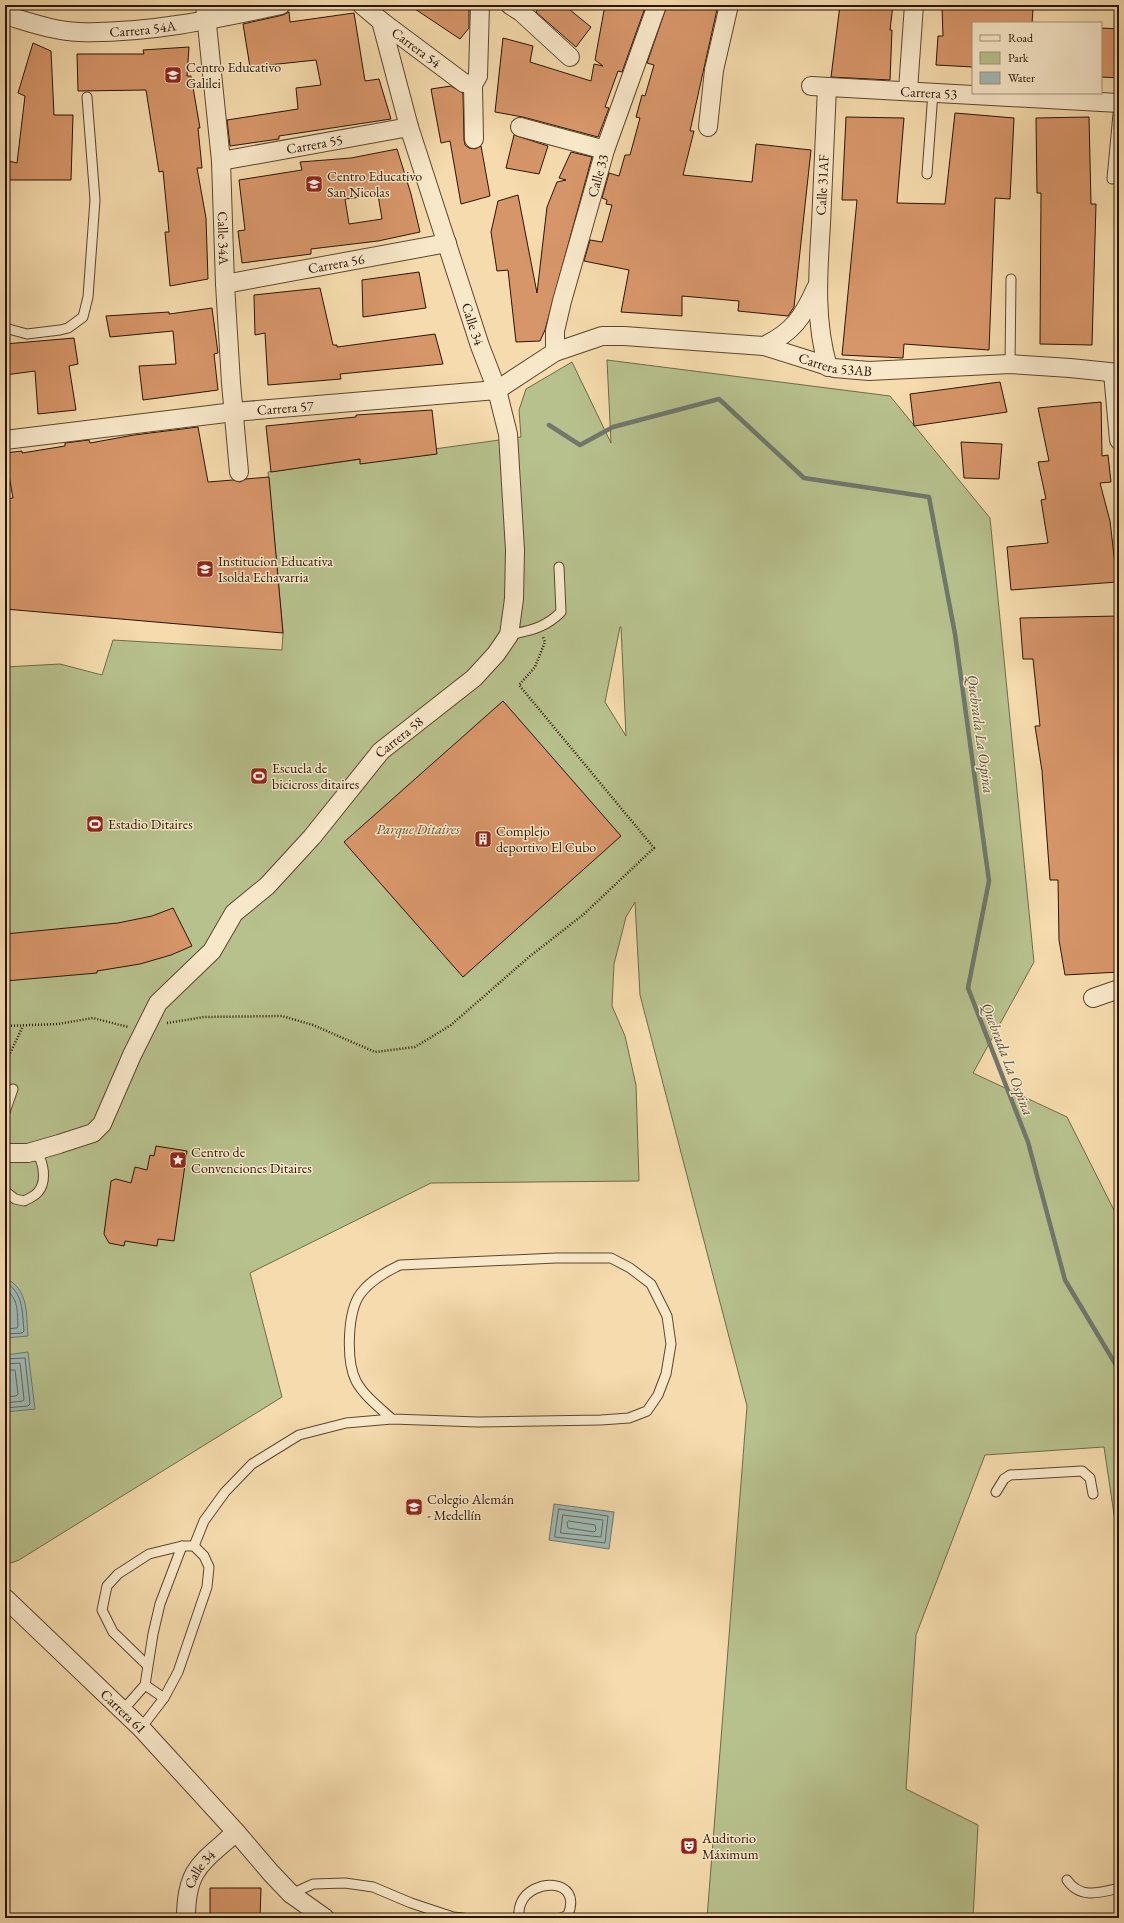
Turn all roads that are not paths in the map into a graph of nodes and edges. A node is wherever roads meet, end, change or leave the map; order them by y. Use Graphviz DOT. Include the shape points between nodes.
graph roads {
  1 [pos="281,5"];
  2 [pos="362,5"];
  3 [pos="480,5"];
  4 [pos="657,5"];
  5 [pos="729,5"];
  6 [pos="914,5"];
  7 [pos="519,7"];
  8 [pos="206,13"];
  9 [pos="5,14"];
  10 [pos="381,21"];
  11 [pos="570,57"];
  12 [pos="473,86"];
  13 [pos="819,87"];
  14 [pos="908,90"];
  15 [pos="933,92"];
  16 [pos="87,97"];
  17 [pos="1119,103"];
  18 [pos="409,127"];
  19 [pos="520,127"];
  20 [pos="708,128"];
  21 [pos="474,139"];
  22 [pos="605,150"];
  23 [pos="221,161"];
  24 [pos="927,174"];
  25 [pos="1112,179"];
  26 [pos="447,243"];
  27 [pos="1011,279"];
  28 [pos="818,283"];
  29 [pos="225,284"];
  30 [pos="5,328"];
  31 [pos="556,328"];
  32 [pos="587,340"];
  33 [pos="764,346"];
  34 [pos="555,352"];
  35 [pos="1010,364"];
  36 [pos="828,366"];
  37 [pos="1116,373"];
  38 [pos="497,390"];
  39 [pos="234,412"];
  40 [pos="5,440"];
  41 [pos="1119,440"];
  42 [pos="239,472"];
  43 [pos="558,567"];
  44 [pos="509,635"];
  45 [pos="1119,989"];
  46 [pos="1093,998"];
  47 [pos="13,1089"];
  48 [pos="5,1112"];
  49 [pos="28,1152"];
  50 [pos="5,1153"];
  51 [pos="5,1191"];
  52 [pos="392,1419"];
  53 [pos="996,1492"];
  54 [pos="1093,1494"];
  55 [pos="182,1546"];
  56 [pos="194,1546"];
  57 [pos="5,1598"];
  58 [pos="147,1665"];
  59 [pos="145,1685"];
  60 [pos="164,1698"];
  61 [pos="123,1710"];
  62 [pos="141,1728"];
  63 [pos="236,1832"];
  64 [pos="1067,1880"];
  65 [pos="1119,1888"];
  66 [pos="291,1894"];
  67 [pos="186,1918"];
  68 [pos="325,1918"];
  69 [pos="463,1918"];
  70 [pos="518,1918"];
  71 [pos="560,1918"];
  1 -- 8 [label="street, Carrera 54A"];
  2 -- 10 [label="street, Carrera 54"];
  3 -- 12 [label="street" via="478,76"];
  4 -- 22 [label="street, Calle 33"];
  5 -- 20 [label="street" via="714,70"];
  6 -- 14 [label="street"];
  7 -- 11 [label="street"];
  8 -- 9 [label="street, Carrera 54A" via="118,31 78,32 44,27"];
  8 -- 23 [label="street, Calle 34A"];
  10 -- 12 [label="street, Carrera 54" via="464,83"];
  10 -- 18 [label="street, Calle 34"];
  12 -- 21 [label="street"];
  13 -- 14 [label="street, Carrera 53"];
  13 -- 28 [label="street, Calle 31AF"];
  14 -- 15 [label="street, Carrera 53"];
  15 -- 17 [label="street, Carrera 53"];
  15 -- 24 [label="lane"];
  16 -- 30 [label="lane" via="95,200 88,297 83,317 68,328 60,330 27,334"];
  17 -- 25 [label="lane"];
  18 -- 23 [label="street, Carrera 55"];
  18 -- 26 [label="street, Calle 34"];
  19 -- 22 [label="street"];
  22 -- 31 [label="street, Calle 33"];
  23 -- 29 [label="street, Calle 34A"];
  26 -- 29 [label="street, Carrera 56"];
  26 -- 38 [label="street, Calle 34"];
  27 -- 35 [label="lane"];
  28 -- 33 [label="street, Calle 31AF" via="807,308 793,328"];
  28 -- 36 [label="street, Calle 31AF" via="819,323"];
  29 -- 39 [label="street, Calle 34A"];
  31 -- 32 [label="street"];
  31 -- 34 [label="street, Calle 33"];
  32 -- 33 [label="street, Carrera 53AB" via="602,336 624,336"];
  32 -- 34 [label="street, Carrera 53AB"];
  33 -- 36 [label="street, Carrera 53AB"];
  34 -- 38 [label="street, Carrera 57"];
  35 -- 36 [label="street, Carrera 53AB" via="869,371"];
  35 -- 37 [label="street, Carrera 53AB"];
  37 -- 41 [label="street"];
  38 -- 39 [label="street, Carrera 57"];
  38 -- 44 [label="street, Calle 34" via="508,434 515,550 514,600"];
  39 -- 40 [label="street, Carrera 57"];
  39 -- 42 [label="street, Calle 34A"];
  43 -- 44 [label="lane" via="561,612 550,623 539,628"];
  44 -- 49 [label="street, Carrera 58" via="474,678 382,751 312,837 267,886 234,914 212,951 158,1003 102,1124 93,1133"];
  45 -- 46 [label="street"];
  47 -- 48 [label="lane"];
  49 -- 50 [label="street, Carrera 58"];
  49 -- 51 [label="lane" via="40,1158 44,1167 43,1181 38,1193 24,1201 15,1199"];
  52 -- 52 [label="lane" via="478,1422 629,1418 646,1411 658,1395 666,1374 671,1344 667,1316 651,1284 611,1258 400,1265 379,1276 360,1294 350,1322 350,1348 356,1381"];
  52 -- 56 [label="lane" via="346,1423 300,1435 252,1464 225,1492 204,1521"];
  53 -- 54 [label="lane" via="1004,1479 1010,1475 1082,1471 1090,1478"];
  55 -- 56 [label="lane"];
  55 -- 58 [label="lane" via="160,1604"];
  55 -- 58 [label="lane" via="149,1554 118,1574 107,1586 102,1610 113,1632"];
  56 -- 60 [label="lane" via="209,1566 207,1587 178,1672"];
  57 -- 61 [label="street, Carrera 61"];
  58 -- 59 [label="lane"];
  59 -- 60 [label="lane"];
  59 -- 61 [label="lane"];
  60 -- 62 [label="lane"];
  61 -- 62 [label="street, Carrera 61"];
  62 -- 63 [label="street, Carrera 61"];
  63 -- 66 [label="street, Carrera 61"];
  63 -- 67 [label="street, Calle 34" via="197,1867 189,1883"];
  64 -- 65 [label="lane" via="1073,1889 1085,1893"];
  66 -- 68 [label="street, Carrera 61"];
  66 -- 69 [label="lane" via="313,1884 345,1883 373,1887 418,1906"];
  70 -- 71 [label="lane" via="520,1903 527,1893 554,1884 563,1887 568,1894 571,1908 568,1915"];
}
